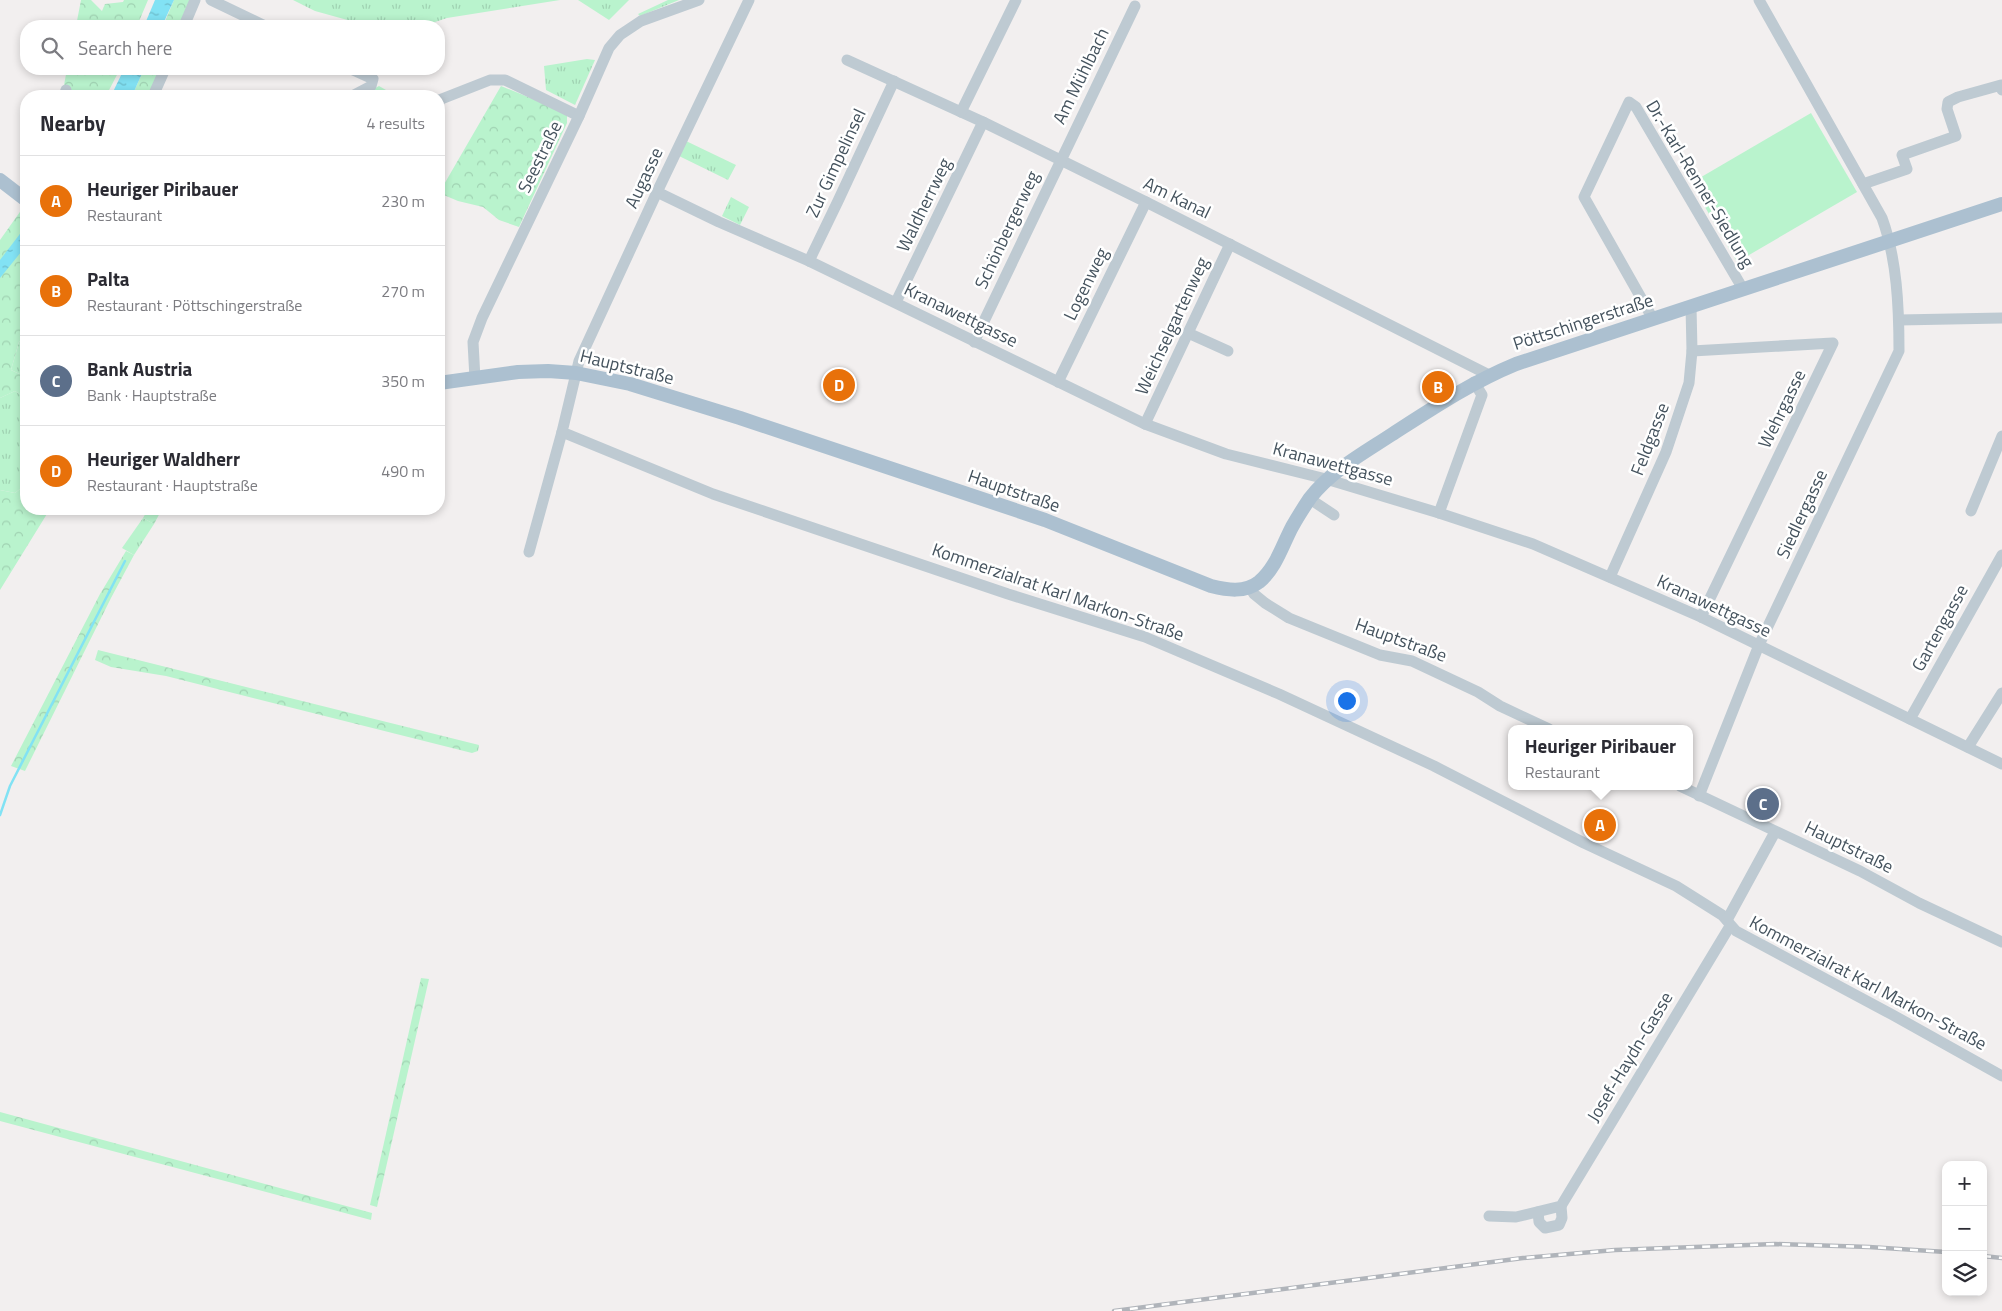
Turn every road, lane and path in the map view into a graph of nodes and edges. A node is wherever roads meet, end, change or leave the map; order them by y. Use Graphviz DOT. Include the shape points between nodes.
graph roads {
  1 [pos="195,0"];
  2 [pos="211,0"];
  3 [pos="699,0"];
  4 [pos="749,0"];
  5 [pos="1016,0"];
  6 [pos="1759,0"];
  7 [pos="1135,6"];
  8 [pos="187,20"];
  9 [pos="252,20"];
  10 [pos="847,60"];
  11 [pos="162,75"];
  12 [pos="363,75"];
  13 [pos="894,81"];
  14 [pos="156,90"];
  15 [pos="363,90"];
  16 [pos="2002,90"];
  17 [pos="445,98"];
  18 [pos="961,112"];
  19 [pos="579,116"];
  20 [pos="983,122"];
  21 [pos="1060,161"];
  22 [pos="0,180"];
  23 [pos="1863,184"];
  24 [pos="657,192"];
  25 [pos="20,193"];
  26 [pos="1146,202"];
  27 [pos="2002,204"];
  28 [pos="1890,241"];
  29 [pos="1230,244"];
  30 [pos="808,260"];
  31 [pos="1743,289"];
  32 [pos="896,302"];
  33 [pos="1691,306"];
  34 [pos="1653,318"];
  35 [pos="2002,318"];
  36 [pos="1899,320"];
  37 [pos="1188,333"];
  38 [pos="974,342"];
  39 [pos="1692,351"];
  40 [pos="1228,352"];
  41 [pos="576,373"];
  42 [pos="1488,375"];
  43 [pos="476,378"];
  44 [pos="445,382"];
  45 [pos="1058,382"];
  46 [pos="1474,382"];
  47 [pos="1145,424"];
  48 [pos="562,432"];
  49 [pos="2002,436"];
  50 [pos="1326,479"];
  51 [pos="1310,499"];
  52 [pos="1971,511"];
  53 [pos="1439,513"];
  54 [pos="1334,515"];
  55 [pos="529,552"];
  56 [pos="2002,555"];
  57 [pos="1610,577"];
  58 [pos="1250,588"];
  59 [pos="1701,617"];
  60 [pos="1759,645"];
  61 [pos="2002,693"];
  62 [pos="1910,719"];
  63 [pos="1540,725"];
  64 [pos="1968,747"];
  65 [pos="2002,764"];
  66 [pos="1688,790"];
  67 [pos="1699,796"];
  68 [pos="1775,832"];
  69 [pos="1728,923"];
  70 [pos="2002,942"];
  71 [pos="2002,1076"];
  72 [pos="1562,1206"];
  73 [pos="1538,1212"];
  74 [pos="1488,1216"];
  1 -- 8 [label="street"];
  2 -- 9 [label="street"];
  3 -- 19 [label="street, Seestraße" via="641,21 620,34 609,48"];
  4 -- 24 [label="street, Augasse"];
  5 -- 18 [label="street"];
  6 -- 23 [label="street, Siedlergasse"];
  7 -- 21 [label="street, Am Mühlbach"];
  10 -- 13 [label="street, Am Kanal"];
  11 -- 14 [label="street"];
  12 -- 15 [label="street" via="373,80 371,86"];
  13 -- 18 [label="street, Am Kanal"];
  13 -- 30 [label="street, Zur Gimpelinsel"];
  16 -- 23 [label="street" via="2001,85 1958,96 1948,102 1947,109 1956,136 1902,155 1907,170"];
  17 -- 19 [label="street" via="490,80 505,80"];
  18 -- 20 [label="street, Am Kanal"];
  19 -- 43 [label="street, Seestraße" via="482,318 473,342"];
  20 -- 21 [label="street, Am Kanal"];
  20 -- 32 [label="street, Waldherrweg"];
  21 -- 26 [label="street, Am Kanal"];
  21 -- 38 [label="street, Schönbergerweg"];
  22 -- 25 [label="main road"];
  23 -- 28 [label="street, Siedlergasse" via="1882,218"];
  24 -- 30 [label="street, Kranawettgasse"];
  24 -- 41 [label="street, Augasse"];
  26 -- 29 [label="street, Am Kanal"];
  26 -- 45 [label="street, Logenweg"];
  27 -- 28 [label="main road, Pöttschingerstraße"];
  28 -- 31 [label="main road, Pöttschingerstraße"];
  28 -- 36 [label="street, Siedlergasse"];
  29 -- 37 [label="street, Weichselgartenweg"];
  29 -- 42 [label="street, Am Kanal"];
  30 -- 32 [label="street, Kranawettgasse"];
  31 -- 33 [label="main road, Pöttschingerstraße"];
  31 -- 34 [label="street, Dr.-Karl-Renner-Siedlung" via="1636,107 1629,102 1584,197"];
  32 -- 38 [label="street, Kranawettgasse"];
  33 -- 34 [label="main road, Pöttschingerstraße"];
  33 -- 39 [label="street, Feldgasse"];
  34 -- 42 [label="main road, Pöttschingerstraße"];
  35 -- 36 [label="street"];
  36 -- 60 [label="street, Siedlergasse" via="1899,351"];
  37 -- 40 [label="street"];
  37 -- 47 [label="street, Weichselgartenweg"];
  38 -- 45 [label="street, Kranawettgasse"];
  39 -- 57 [label="street, Feldgasse" via="1689,383 1666,452"];
  39 -- 59 [label="street, Wehrgasse" via="1833,343"];
  41 -- 43 [label="main road, Hauptstraße" via="541,371"];
  41 -- 48 [label="street"];
  41 -- 58 [label="main road, Hauptstraße" via="666,395 1010,508 1211,586 1225,590"];
  42 -- 46 [label="main road, Pöttschingerstraße"];
  43 -- 44 [label="main road, Hauptstraße"];
  45 -- 47 [label="street, Kranawettgasse"];
  46 -- 50 [label="main road, Pöttschingerstraße"];
  46 -- 53 [label="street" via="1482,395"];
  47 -- 50 [label="street, Kranawettgasse" via="1226,454"];
  48 -- 55 [label="street"];
  48 -- 69 [label="street, Kommerzialrat Karl Markon-Straße" via="713,494 1154,640 1434,766 1676,886 1722,915"];
  49 -- 52 [label="street"];
  50 -- 51 [label="main road, Pöttschingerstraße"];
  50 -- 53 [label="street, Kranawettgasse"];
  51 -- 54 [label="street"];
  51 -- 58 [label="main road, Pöttschingerstraße" via="1292,526 1271,569"];
  53 -- 57 [label="street, Kranawettgasse" via="1534,544"];
  56 -- 62 [label="street, Gartengasse"];
  57 -- 59 [label="street, Kranawettgasse"];
  58 -- 63 [label="street, Hauptstraße" via="1288,618 1380,655 1412,661"];
  59 -- 60 [label="street, Kranawettgasse"];
  60 -- 62 [label="street, Kranawettgasse"];
  60 -- 67 [label="street, Siedlergasse"];
  61 -- 64 [label="street"];
  62 -- 64 [label="street, Kranawettgasse"];
  64 -- 65 [label="street, Kranawettgasse"];
  66 -- 67 [label="street, Hauptstraße"];
  67 -- 68 [label="street, Hauptstraße"];
  68 -- 69 [label="street, Josef-Haydn-Gasse"];
  68 -- 70 [label="street, Hauptstraße"];
  69 -- 71 [label="street, Kommerzialrat Karl Markon-Straße" via="1736,931"];
  69 -- 72 [label="street, Josef-Haydn-Gasse"];
  72 -- 73 [label="street"];
  72 -- 73 [label="street, Josef-Haydn-Gasse" via="1559,1225 1551,1228 1544,1228 1539,1222"];
  73 -- 74 [label="street" via="1516,1217"];
}
